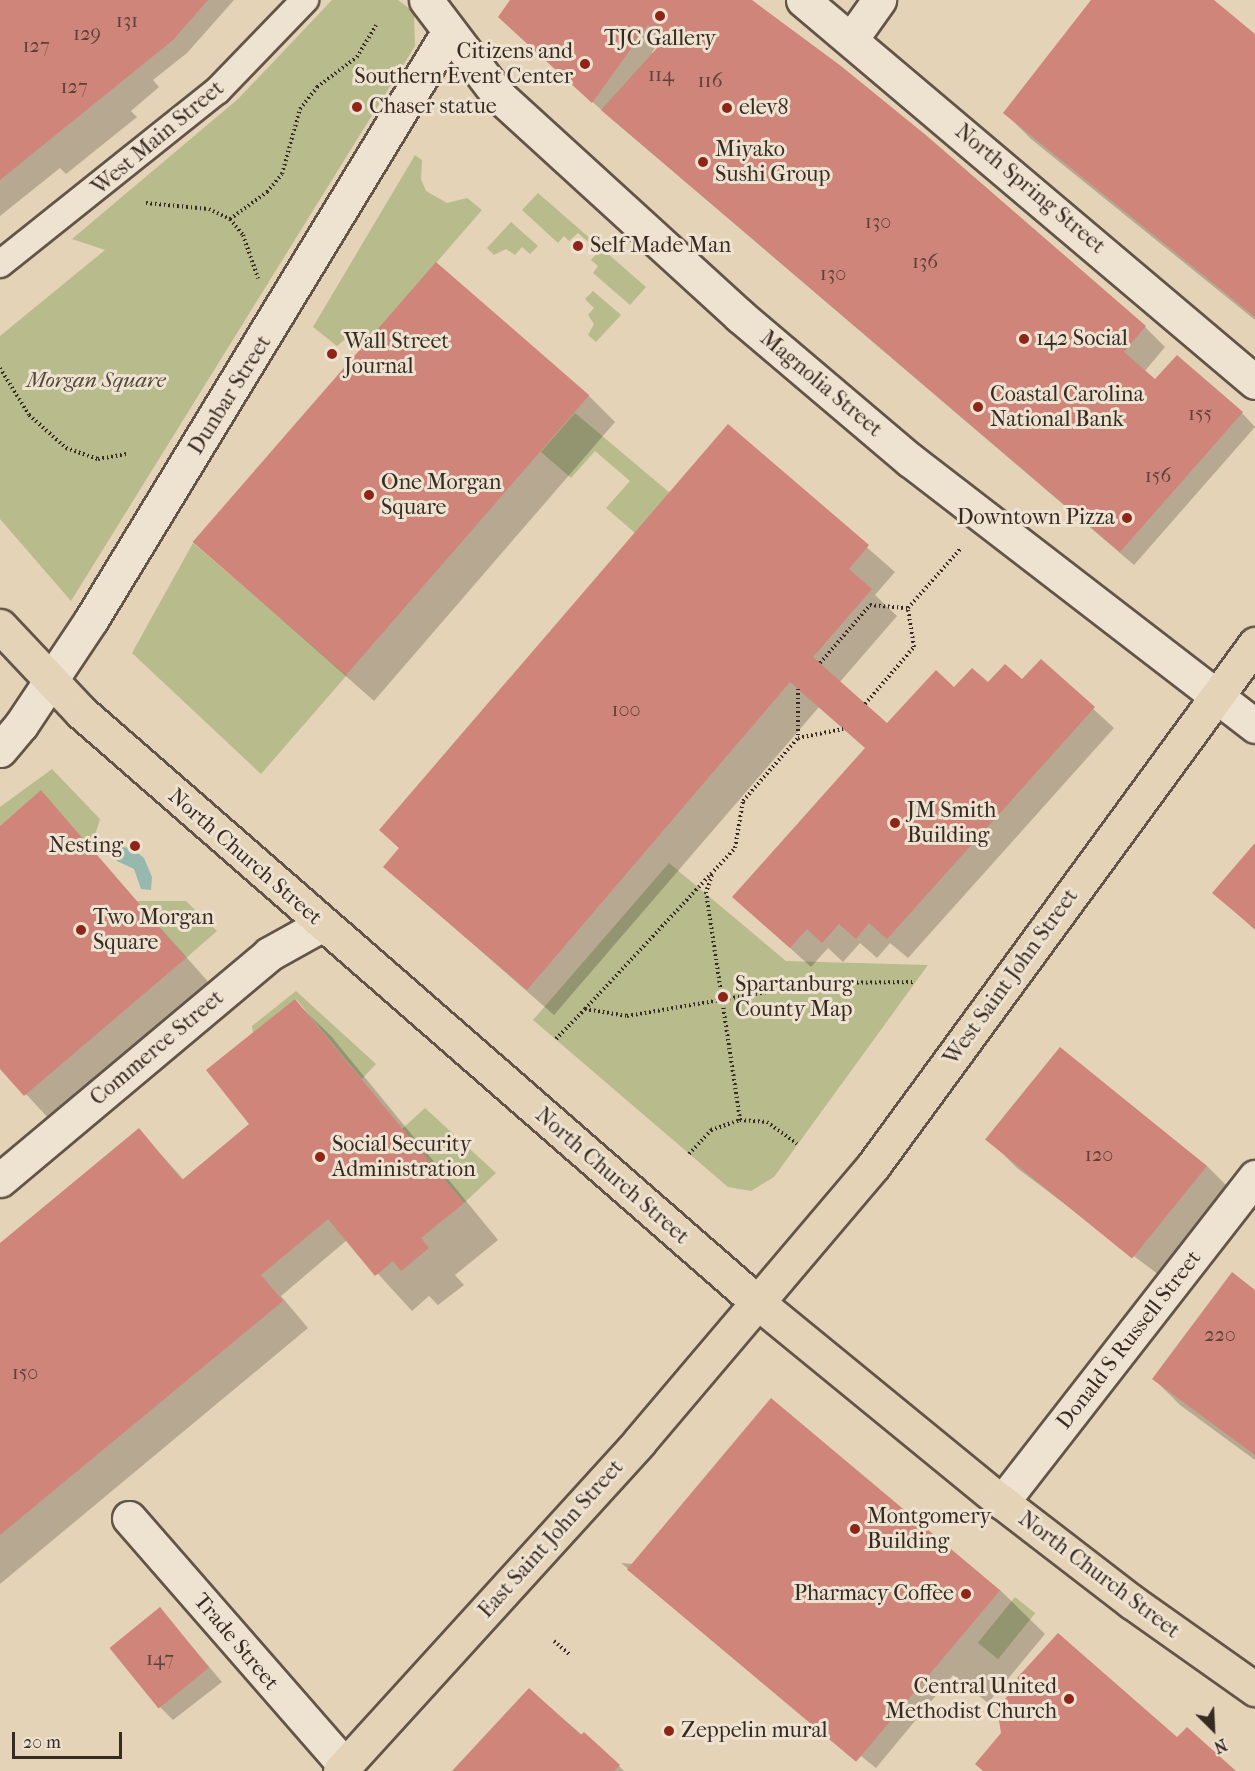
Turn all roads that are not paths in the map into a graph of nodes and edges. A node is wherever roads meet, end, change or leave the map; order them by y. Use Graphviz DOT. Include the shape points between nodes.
graph roads {
  1 [pos="305,0"];
  2 [pos="426,0"];
  3 [pos="803,0"];
  4 [pos="879,0"];
  5 [pos="449,31"];
  6 [pos="852,38"];
  7 [pos="0,264"];
  8 [pos="1255,382"];
  9 [pos="0,626"];
  10 [pos="1255,644"];
  11 [pos="51,681"];
  12 [pos="1216,697"];
  13 [pos="1255,726"];
  14 [pos="0,750"];
  15 [pos="321,925"];
  16 [pos="1255,1177"];
  17 [pos="0,1180"];
  18 [pos="756,1301"];
  19 [pos="1002,1502"];
  20 [pos="129,1518"];
  21 [pos="1255,1689"];
  22 [pos="342,1768"];
  1 -- 7 [label="street, West Main Street" via="217,91"];
  2 -- 5 [label="street, Magnolia Street"];
  3 -- 6 [label="street, North Spring Street"];
  4 -- 6 [label="street"];
  5 -- 11 [label="street, Dunbar Street" via="256,354"];
  5 -- 12 [label="street, Magnolia Street" via="498,95 740,316 910,460"];
  6 -- 8 [label="street, North Spring Street"];
  9 -- 11 [label="main road, North Church Street"];
  10 -- 12 [label="main road, West Saint John Street"];
  11 -- 14 [label="street, Dunbar Street"];
  11 -- 15 [label="main road, North Church Street"];
  12 -- 13 [label="street, Magnolia Street"];
  12 -- 18 [label="main road, West Saint John Street" via="873,1166"];
  15 -- 17 [label="street, Commerce Street" via="269,954"];
  15 -- 18 [label="main road, North Church Street"];
  16 -- 19 [label="street, Donald S Russell Street"];
  18 -- 19 [label="main road, North Church Street"];
  18 -- 22 [label="main road, East Saint John Street" via="639,1442"];
  19 -- 21 [label="main road, North Church Street" via="1132,1602"];
  20 -- 22 [label="street, Trade Street"];
}
